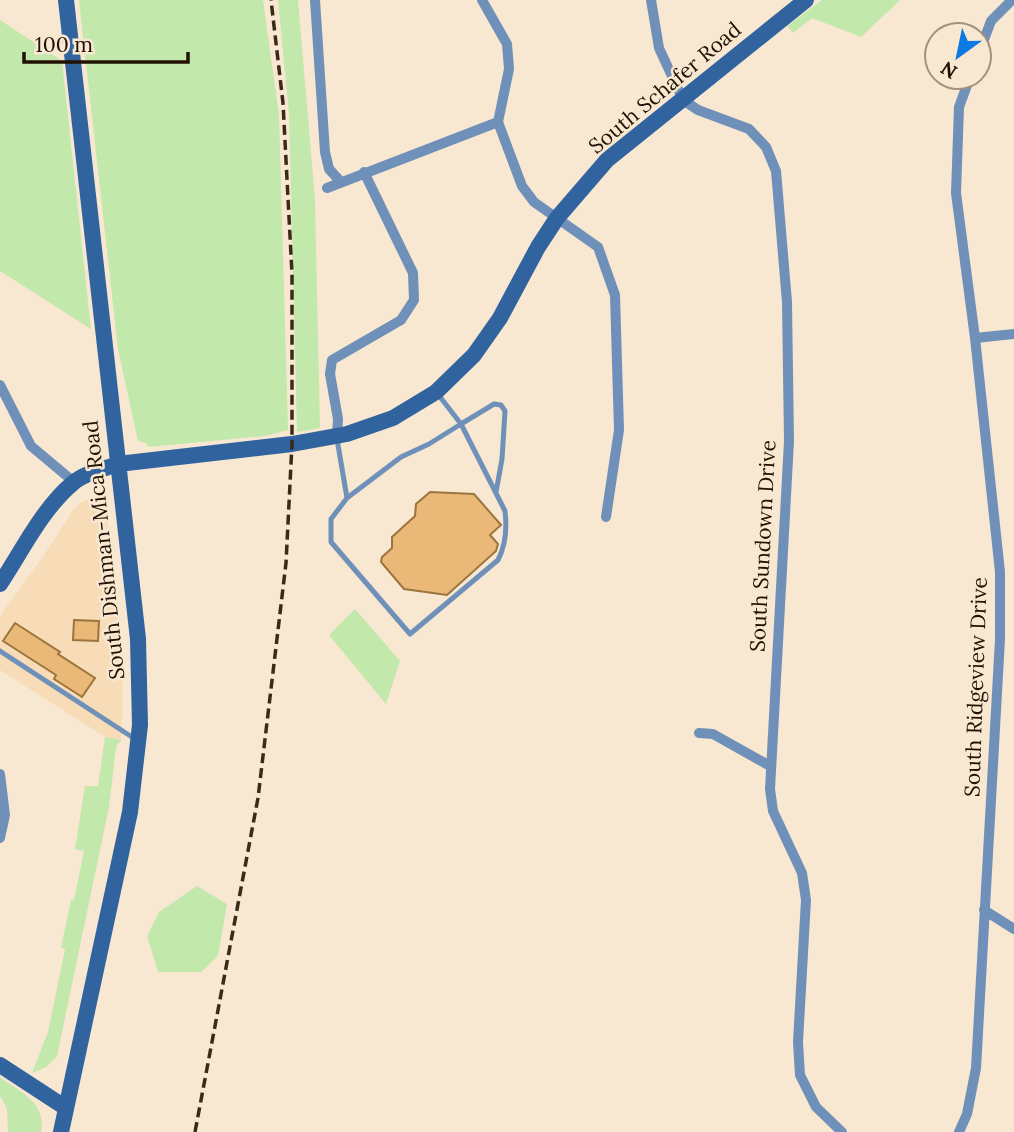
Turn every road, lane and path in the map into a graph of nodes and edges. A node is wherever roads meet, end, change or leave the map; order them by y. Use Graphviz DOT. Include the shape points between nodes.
graph roads {
  1 [pos="66,0"];
  2 [pos="315,0"];
  3 [pos="482,0"];
  4 [pos="652,0"];
  5 [pos="806,0"];
  6 [pos="1012,0"];
  7 [pos="991,21"];
  8 [pos="965,91"];
  9 [pos="683,100"];
  10 [pos="498,122"];
  11 [pos="364,172"];
  12 [pos="340,181"];
  13 [pos="327,188"];
  14 [pos="556,218"];
  15 [pos="1014,334"];
  16 [pos="975,338"];
  17 [pos="0,385"];
  18 [pos="436,392"];
  19 [pos="461,424"];
  20 [pos="337,436"];
  21 [pos="118,464"];
  22 [pos="74,482"];
  23 [pos="496,492"];
  24 [pos="347,498"];
  25 [pos="606,517"];
  26 [pos="0,584"];
  27 [pos="0,651"];
  28 [pos="699,733"];
  29 [pos="138,741"];
  30 [pos="771,766"];
  31 [pos="0,774"];
  32 [pos="0,838"];
  33 [pos="984,910"];
  34 [pos="1014,929"];
  35 [pos="0,1065"];
  36 [pos="66,1108"];
  37 [pos="61,1132"];
  38 [pos="842,1132"];
  39 [pos="959,1132"];
  1 -- 21 [label="main road, South Dishman-Mica Road"];
  2 -- 12 [label="street" via="325,152 329,169"];
  3 -- 10 [label="street" via="507,44 509,69"];
  4 -- 9 [label="street" via="659,48"];
  5 -- 9 [label="main road, South Schafer Road"];
  6 -- 7 [label="street"];
  8 -- 16 [label="street, South Ridgeview Drive" via="959,107 956,193"];
  9 -- 14 [label="main road, South Schafer Road" via="607,160"];
  9 -- 30 [label="street, South Sundown Drive" via="749,129 766,148 776,171 787,302 789,441"];
  10 -- 11 [label="street"];
  10 -- 14 [label="street" via="522,186"];
  11 -- 12 [label="street"];
  11 -- 20 [label="street" via="413,273 414,300 401,320 332,360"];
  12 -- 13 [label="street"];
  14 -- 18 [label="main road, South Schafer Road" via="500,318 474,355"];
  14 -- 25 [label="street" via="598,247 615,295 618,430"];
  15 -- 16 [label="street"];
  16 -- 33 [label="street, South Ridgeview Drive" via="1000,572"];
  17 -- 22 [label="street" via="31,446"];
  18 -- 19 [label="lane"];
  18 -- 20 [label="main road, South Schafer Road" via="394,418"];
  19 -- 23 [label="lane"];
  19 -- 23 [label="lane" via="494,404 505,411"];
  19 -- 24 [label="lane" via="401,457"];
  20 -- 21 [label="main road, South Schafer Road"];
  20 -- 24 [label="lane"];
  21 -- 22 [label="main road, South Schafer Road"];
  21 -- 29 [label="main road, South Dishman-Mica Road" via="138,639"];
  22 -- 26 [label="main road" via="48,511"];
  23 -- 24 [label="lane" via="506,524 498,560 410,634 331,542 331,519"];
  27 -- 29 [label="lane"];
  28 -- 30 [label="street" via="713,734"];
  29 -- 36 [label="main road, South Dishman-Mica Road" via="130,812"];
  30 -- 38 [label="street, South Sundown Drive" via="774,811 802,873 806,900 800,1075 816,1107"];
  31 -- 32 [label="street" via="5,816"];
  33 -- 34 [label="street"];
  33 -- 39 [label="street, South Ridgeview Drive" via="976,1068"];
  35 -- 36 [label="main road"];
  36 -- 37 [label="main road, South Dishman-Mica Road"];
}
